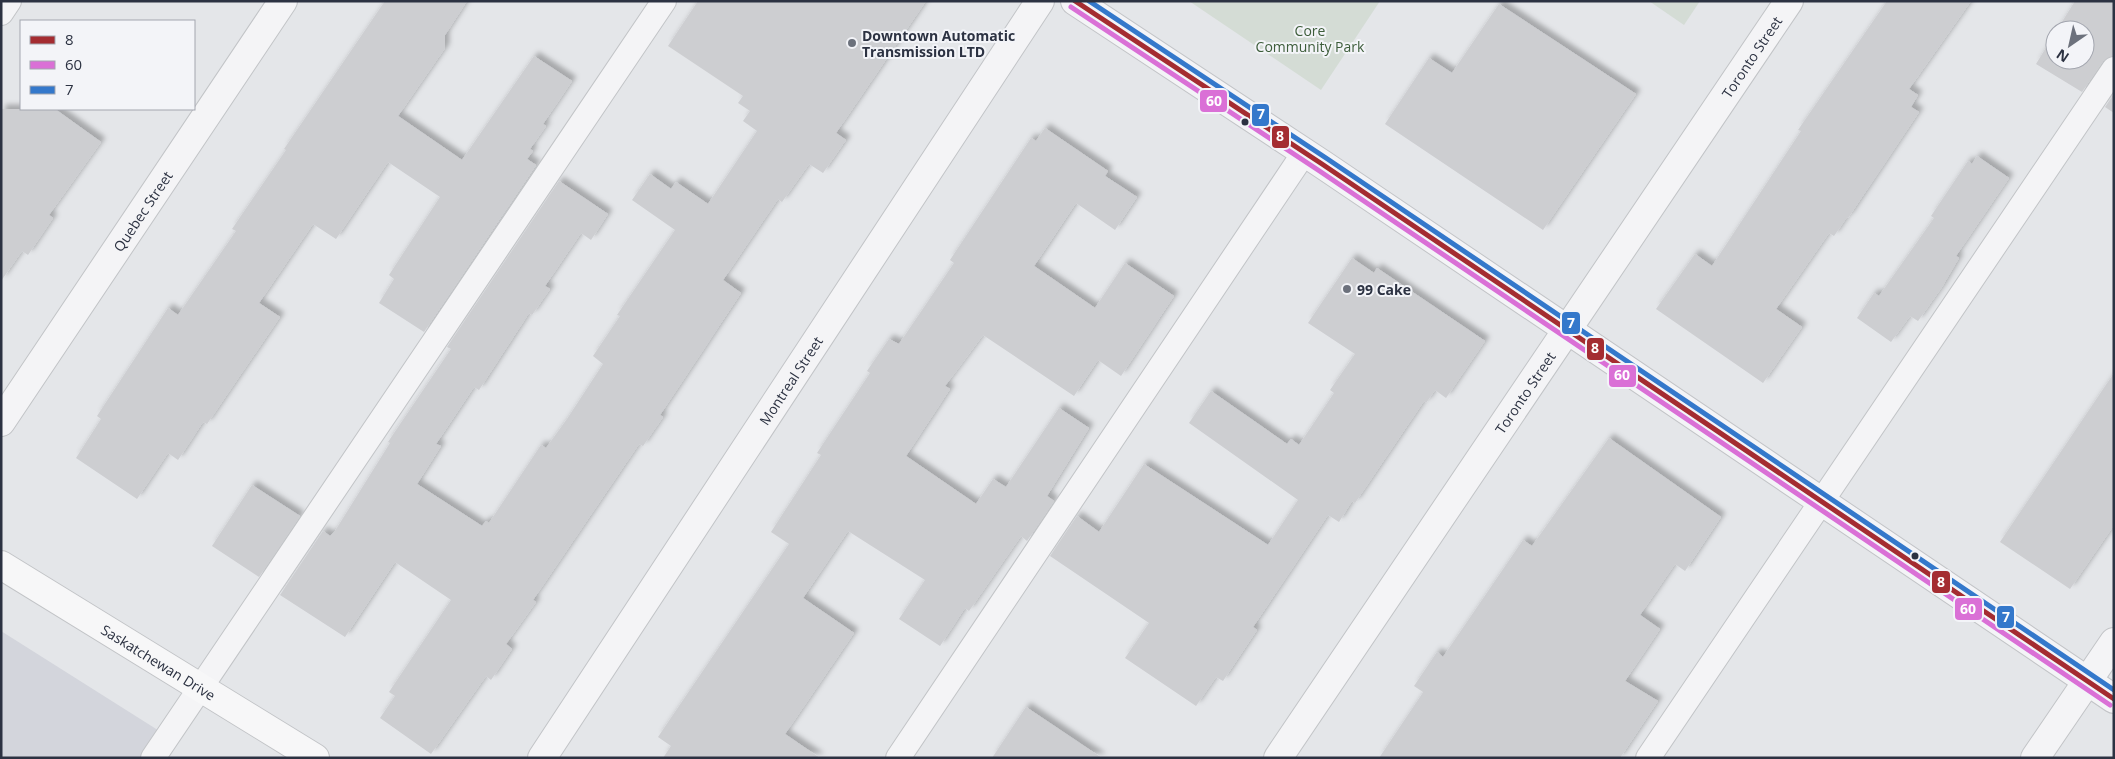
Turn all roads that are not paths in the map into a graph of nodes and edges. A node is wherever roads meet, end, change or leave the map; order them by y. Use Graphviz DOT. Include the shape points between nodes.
graph roads {
  1 [pos="9,1"];
  2 [pos="283,1"];
  3 [pos="664,1"];
  4 [pos="1040,1"];
  5 [pos="1075,1"];
  6 [pos="1789,1"];
  7 [pos="1,13"];
  8 [pos="2114,69"];
  9 [pos="1304,153"];
  10 [pos="1566,330"];
  11 [pos="1,422"];
  12 [pos="1819,501"];
  13 [pos="1,565"];
  14 [pos="2114,642"];
  15 [pos="2087,681"];
  16 [pos="201,686"];
  17 [pos="2114,699"];
  18 [pos="153,758"];
  19 [pos="315,758"];
  20 [pos="542,758"];
  21 [pos="898,758"];
  22 [pos="1278,758"];
  23 [pos="1648,758"];
  24 [pos="2035,758"];
  1 -- 7 [label="lane"];
  2 -- 11 [label="street, Quebec Street"];
  3 -- 16 [label="lane"];
  4 -- 20 [label="street, Montreal Street"];
  5 -- 9 [label="street"];
  6 -- 10 [label="street, Toronto Street"];
  8 -- 12 [label="lane"];
  9 -- 10 [label="street"];
  9 -- 21 [label="lane"];
  10 -- 12 [label="street"];
  10 -- 22 [label="street, Toronto Street"];
  12 -- 15 [label="street"];
  12 -- 23 [label="lane"];
  13 -- 16 [label="main road, Saskatchewan Drive"];
  14 -- 15 [label="street"];
  15 -- 17 [label="street"];
  15 -- 24 [label="street"];
  16 -- 18 [label="lane"];
  16 -- 19 [label="main road, Saskatchewan Drive"];
}
